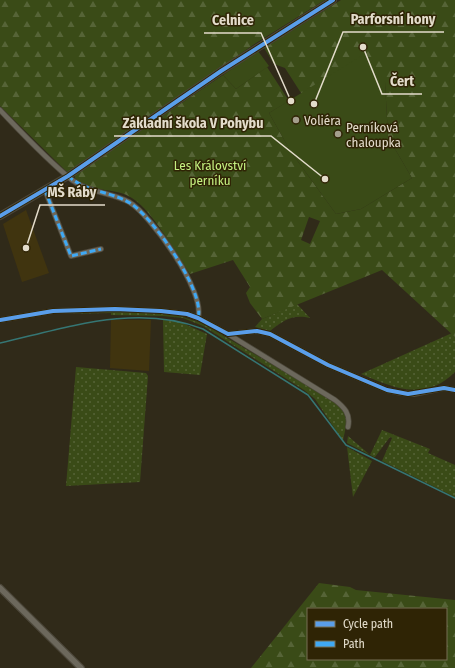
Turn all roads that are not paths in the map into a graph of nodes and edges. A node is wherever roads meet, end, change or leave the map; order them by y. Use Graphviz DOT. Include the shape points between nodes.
graph roads {
  1 [pos="333,0"];
  2 [pos="0,110"];
  3 [pos="68,176"];
  4 [pos="45,190"];
  5 [pos="0,216"];
  6 [pos="100,249"];
  7 [pos="198,318"];
  8 [pos="0,320"];
  9 [pos="228,334"];
  10 [pos="455,390"];
  11 [pos="348,427"];
  12 [pos="0,588"];
  13 [pos="81,668"];
  1 -- 3 [label="street" via="221,71"];
  2 -- 3 [label="street"];
  3 -- 4 [label="street"];
  3 -- 7 [label="street" via="85,188 123,199 143,213 189,278 200,307"];
  4 -- 5 [label="street"];
  4 -- 6 [label="street" via="71,256"];
  7 -- 8 [label="street" via="133,309 53,312"];
  7 -- 9 [label="street"];
  9 -- 10 [label="street" via="257,331 270,334 328,365 386,390 414,394 444,388"];
  9 -- 11 [label="street" via="339,404 348,414"];
  12 -- 13 [label="street"];
}
